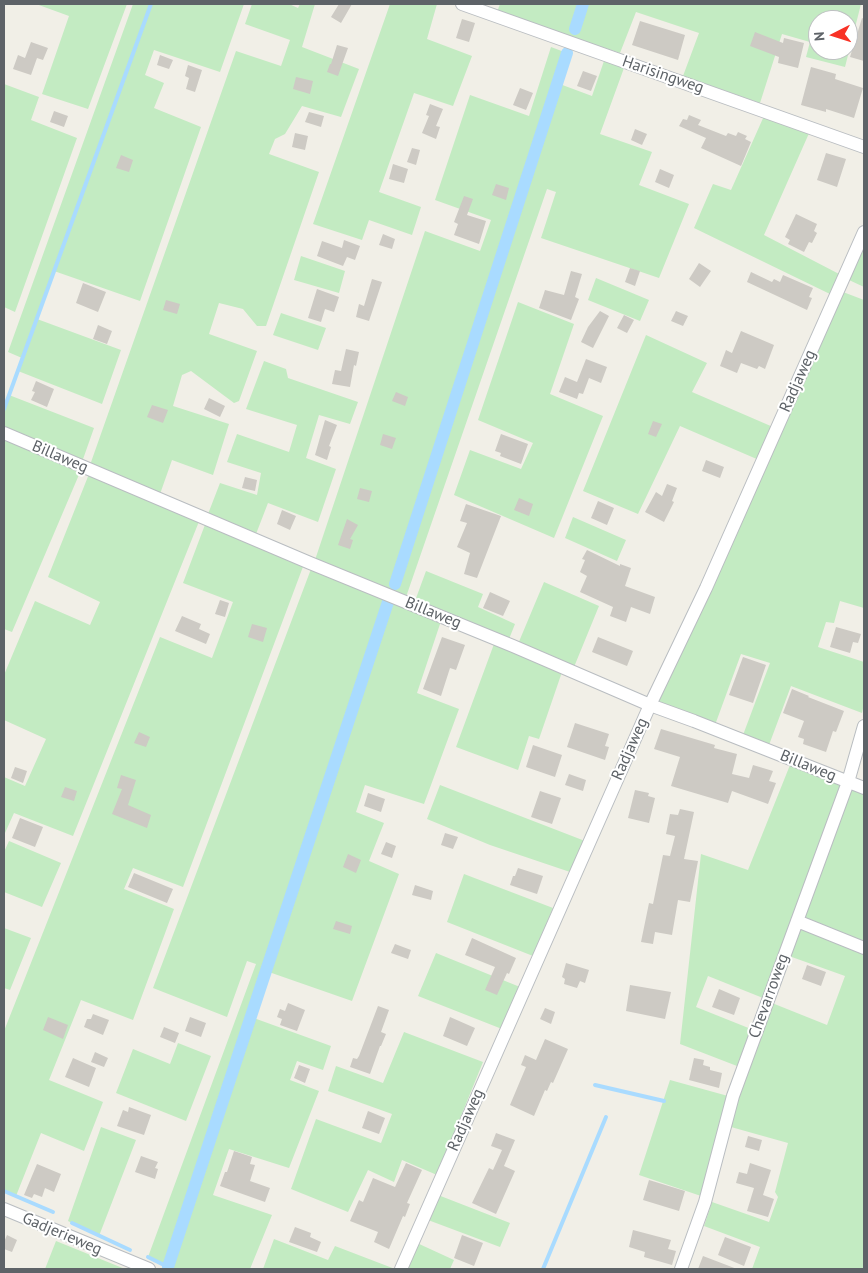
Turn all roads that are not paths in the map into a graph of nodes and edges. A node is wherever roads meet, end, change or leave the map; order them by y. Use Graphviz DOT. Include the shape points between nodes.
graph roads {
  1 [pos="462,4"];
  2 [pos="494,9"];
  3 [pos="864,147"];
  4 [pos="864,232"];
  5 [pos="4,433"];
  6 [pos="650,705"];
  7 [pos="864,726"];
  8 [pos="848,782"];
  9 [pos="864,788"];
  10 [pos="797,921"];
  11 [pos="864,948"];
  12 [pos="4,1209"];
  13 [pos="149,1269"];
  14 [pos="401,1269"];
  15 [pos="682,1269"];
  1 -- 2 [label="street, Harisingweg"];
  2 -- 3 [label="street, Harisingweg"];
  4 -- 6 [label="street, Radjaweg" via="706,588"];
  5 -- 6 [label="street, Billaweg"];
  6 -- 8 [label="street, Billaweg"];
  6 -- 14 [label="street, Radjaweg"];
  7 -- 8 [label="street, Chevarroweg"];
  8 -- 9 [label="street, Billaweg"];
  8 -- 10 [label="street, Chevarroweg"];
  10 -- 11 [label="street"];
  10 -- 15 [label="street, Chevarroweg" via="733,1096 705,1202"];
  12 -- 13 [label="street, Gadjerieweg"];
}
